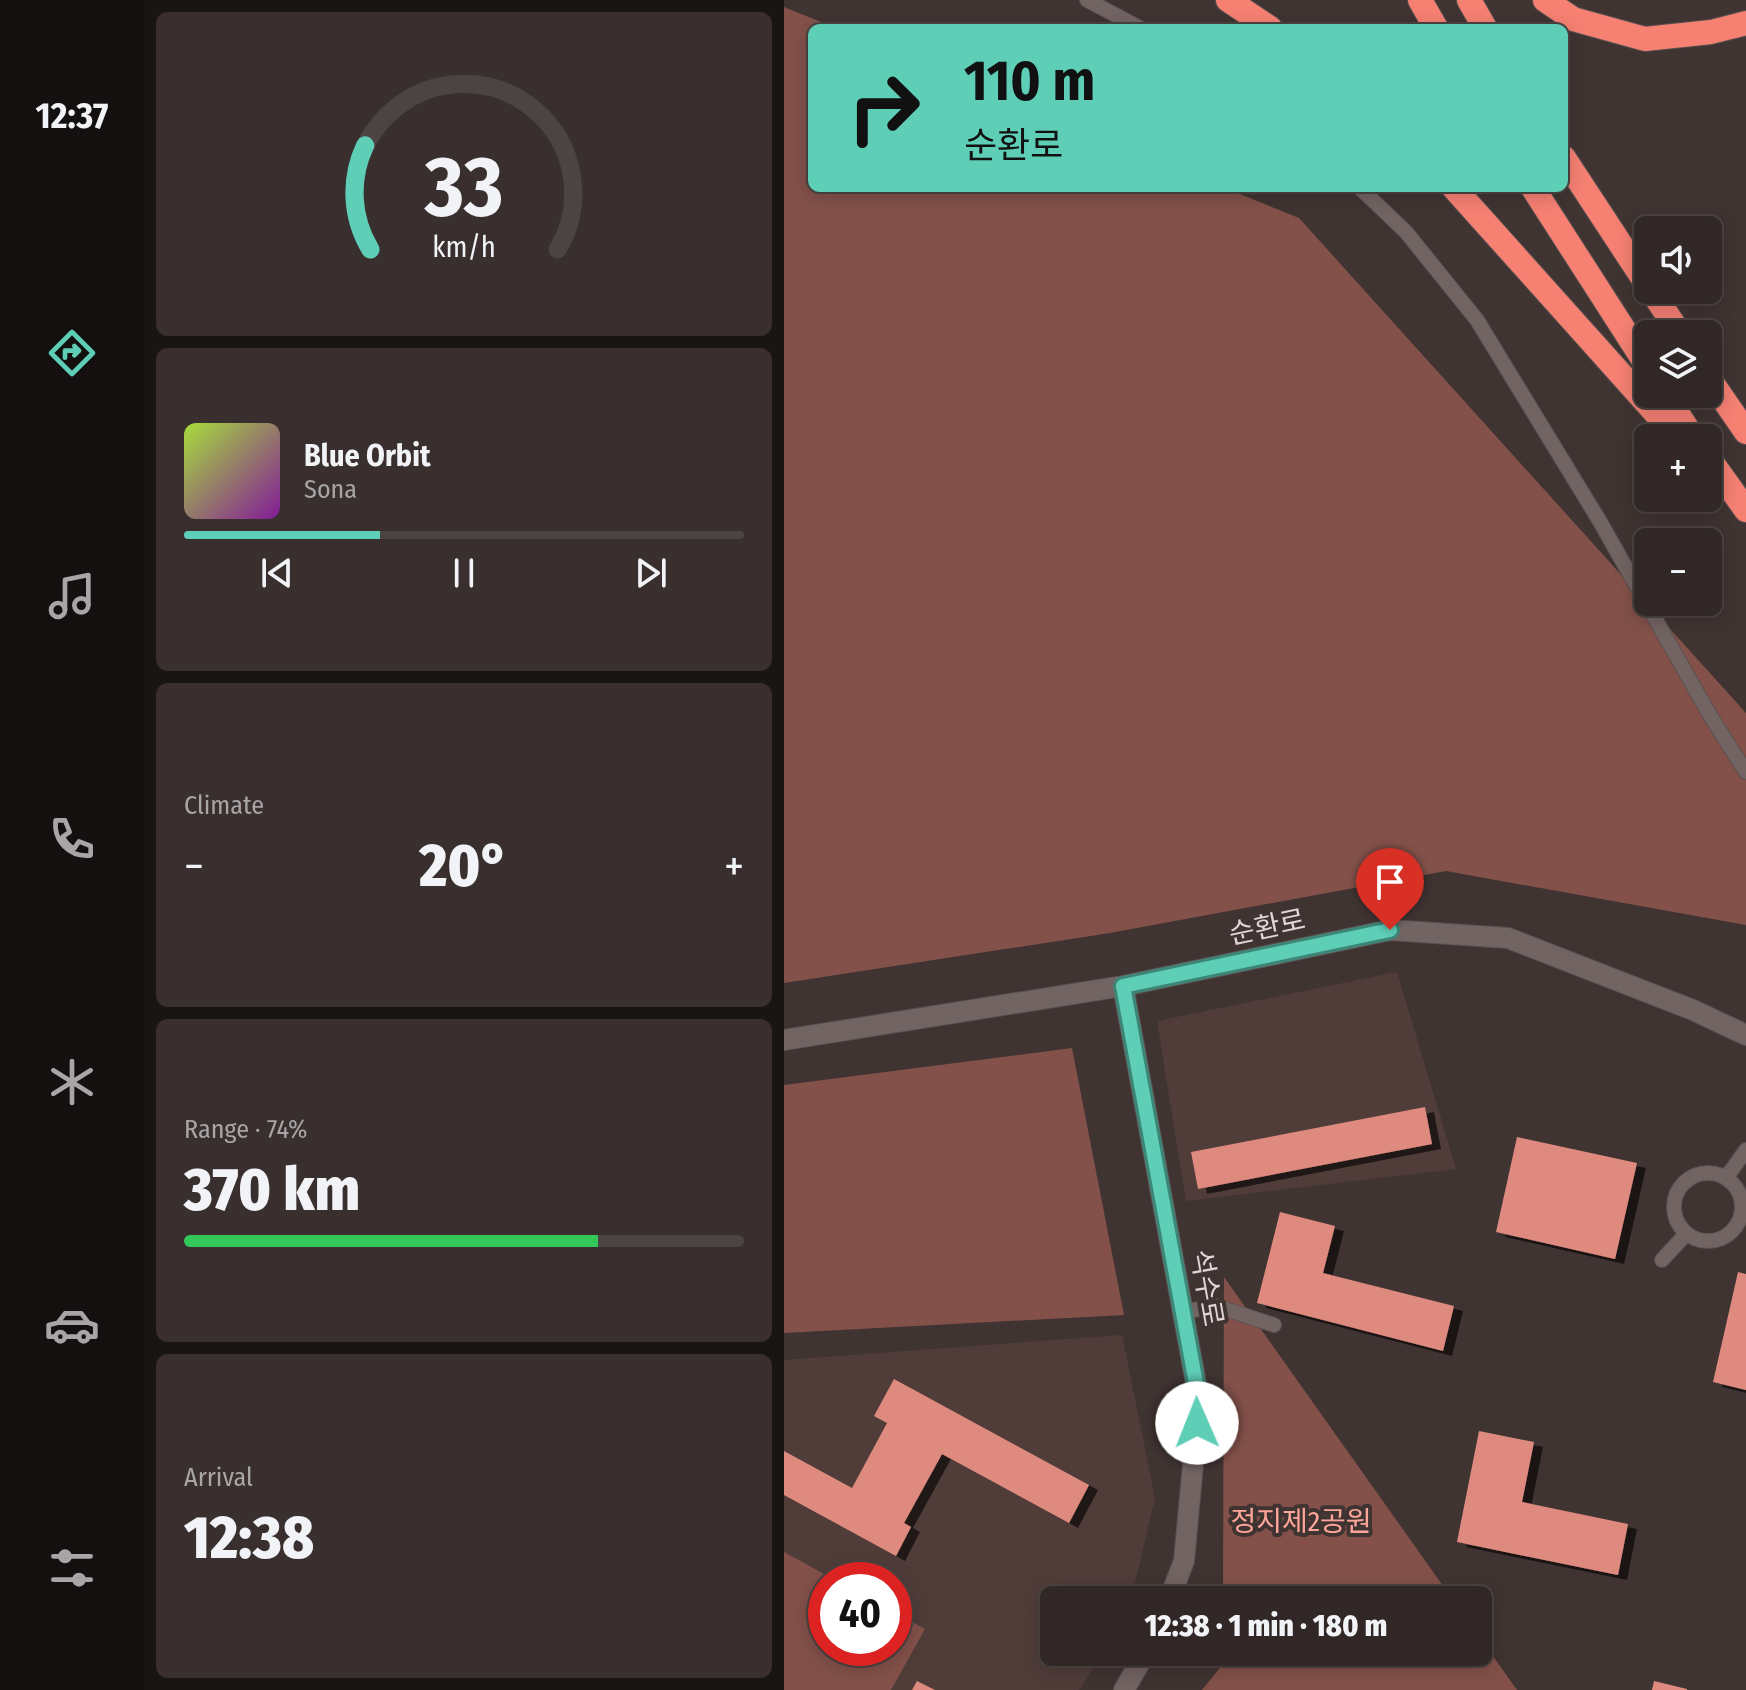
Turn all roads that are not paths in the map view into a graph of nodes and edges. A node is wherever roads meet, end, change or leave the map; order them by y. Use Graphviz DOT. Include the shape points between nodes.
graph roads {
  1 [pos="1087,0"];
  2 [pos="1228,0"];
  3 [pos="1420,0"];
  4 [pos="1469,0"];
  5 [pos="1545,0"];
  6 [pos="1746,23"];
  7 [pos="1132,24"];
  8 [pos="1264,24"];
  9 [pos="1434,24"];
  10 [pos="1483,24"];
  11 [pos="1568,164"];
  12 [pos="1364,192"];
  13 [pos="1458,192"];
  14 [pos="1536,192"];
  15 [pos="1634,265"];
  16 [pos="1634,345"];
  17 [pos="1722,397"];
  18 [pos="1665,424"];
  19 [pos="1746,432"];
  20 [pos="1722,477"];
  21 [pos="1722,487"];
  22 [pos="1746,512"];
  23 [pos="1746,772"];
  24 [pos="1123,986"];
  25 [pos="1746,1035"];
  26 [pos="784,1040"];
  27 [pos="1746,1150"];
  28 [pos="1726,1178"];
  29 [pos="1686,1234"];
  30 [pos="1662,1260"];
  31 [pos="1183,1312"];
  32 [pos="1274,1325"];
  33 [pos="1174,1586"];
  34 [pos="1138,1666"];
  35 [pos="1124,1690"];
  1 -- 7 [label="lane"];
  2 -- 8 [label="highway"];
  3 -- 9 [label="highway"];
  4 -- 10 [label="highway"];
  5 -- 6 [label="highway" via="1573,19 1645,39"];
  11 -- 15 [label="highway"];
  12 -- 23 [label="lane" via="1406,232 1477,320"];
  13 -- 18 [label="highway"];
  14 -- 16 [label="highway"];
  17 -- 19 [label="highway"];
  20 -- 22 [label="highway"];
  21 -- 22 [label="highway"];
  24 -- 25 [label="main road, 순환로" via="1390,930 1508,938"];
  24 -- 26 [label="main road, 순환로"];
  24 -- 31 [label="main road, 석수로"];
  27 -- 28 [label="lane"];
  28 -- 29 [label="lane" via="1704,1173 1683,1183 1674,1215"];
  28 -- 29 [label="lane" via="1740,1195 1736,1227 1719,1240 1696,1240"];
  29 -- 30 [label="lane"];
  31 -- 32 [label="lane" via="1216,1306"];
  31 -- 33 [label="main road, 석수로" via="1199,1400 1184,1561"];
  34 -- 35 [label="main road"];
}
